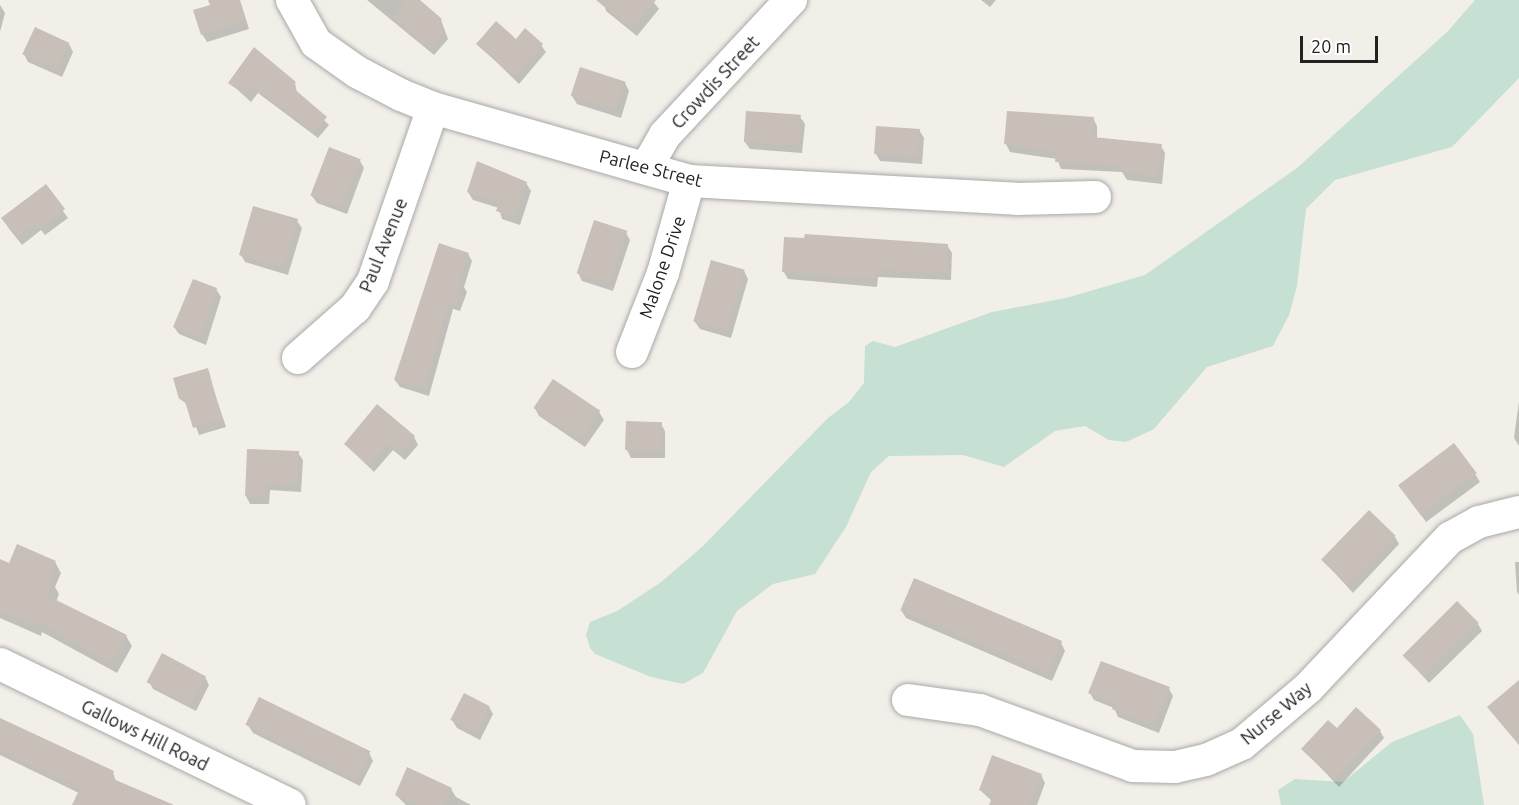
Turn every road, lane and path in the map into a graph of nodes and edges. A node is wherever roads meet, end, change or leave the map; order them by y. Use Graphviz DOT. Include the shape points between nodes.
graph roads {
  1 [pos="292,0"];
  2 [pos="791,0"];
  3 [pos="433,108"];
  4 [pos="645,168"];
  5 [pos="689,181"];
  6 [pos="1095,197"];
  7 [pos="632,351"];
  8 [pos="298,358"];
  9 [pos="1519,512"];
  10 [pos="0,664"];
  11 [pos="908,700"];
  12 [pos="290,805"];
  1 -- 3 [label="street, Parlee Street" via="303,26 336,59"];
  2 -- 4 [label="street, Crowdis Street" via="664,135"];
  3 -- 4 [label="street, Parlee Street"];
  3 -- 8 [label="street, Paul Avenue" via="373,281 355,308"];
  4 -- 5 [label="street, Parlee Street"];
  5 -- 6 [label="street, Parlee Street" via="1017,199"];
  5 -- 7 [label="street, Malone Drive" via="663,273"];
  9 -- 11 [label="street, Nurse Way" via="1479,522 1450,538 1308,688 1242,744 1206,760 1175,767 1133,766 980,710"];
  10 -- 12 [label="street, Gallows Hill Road"];
}
